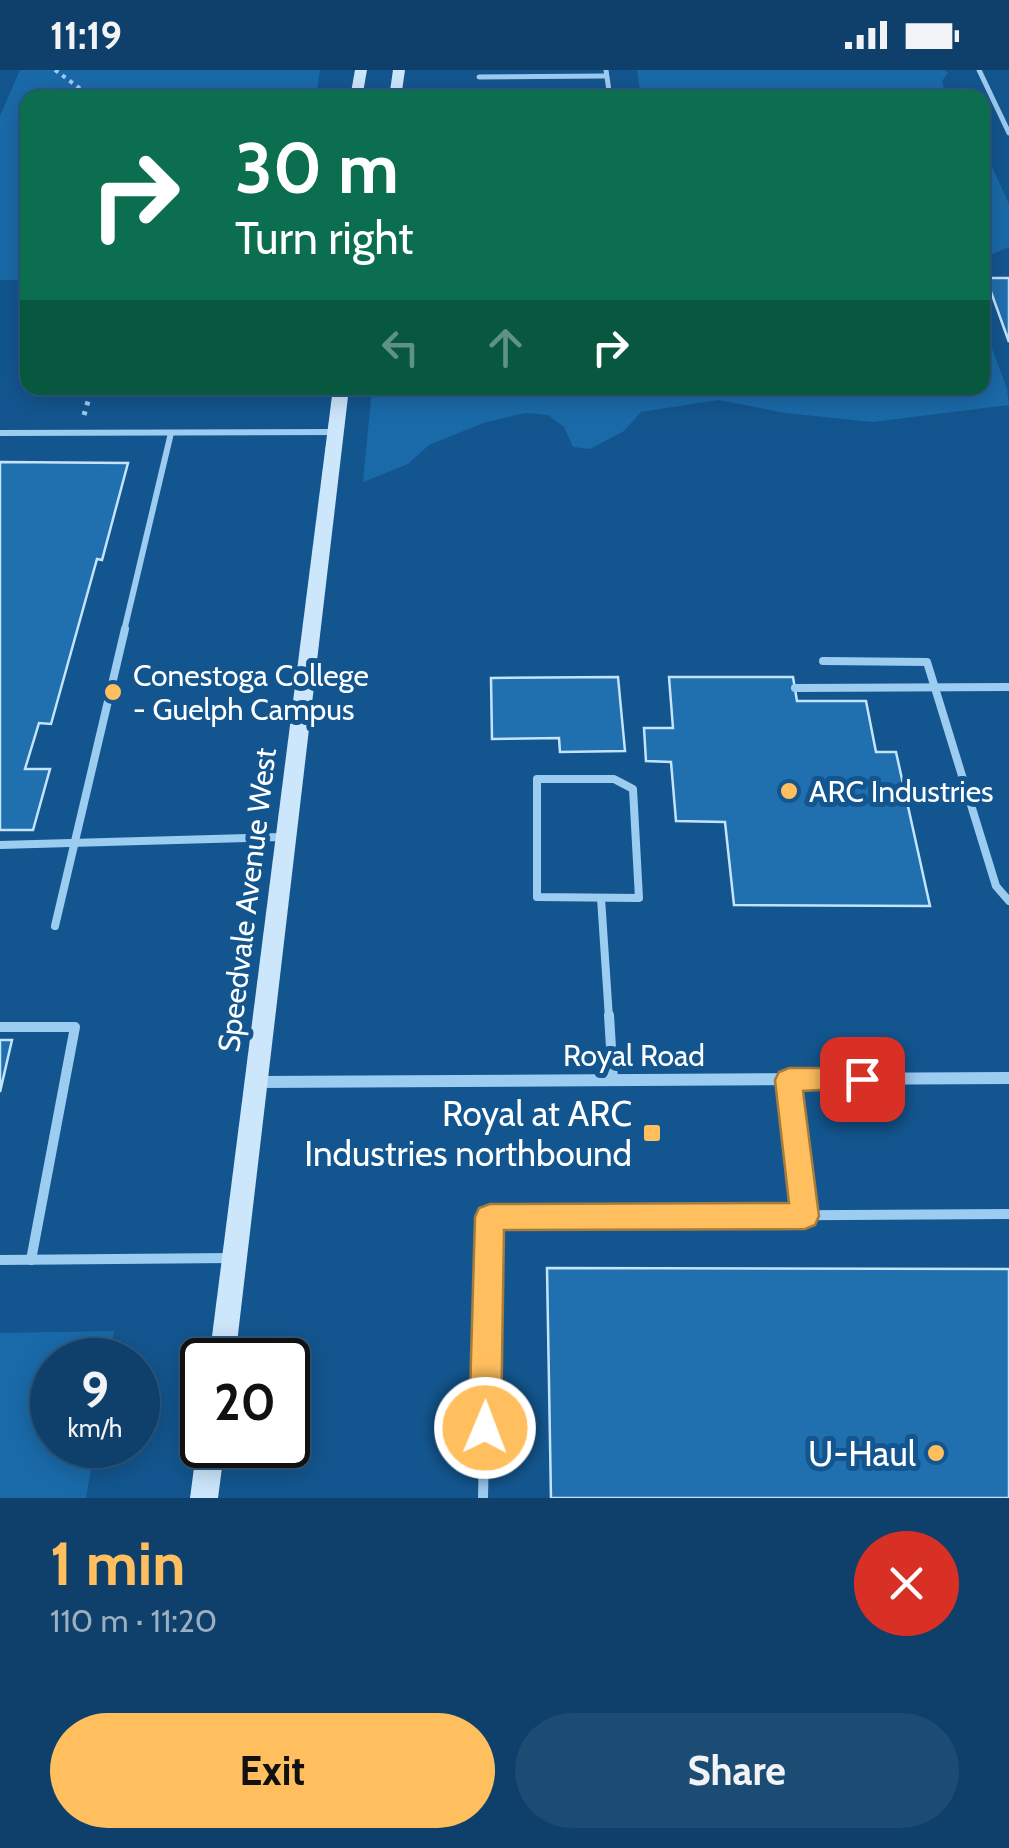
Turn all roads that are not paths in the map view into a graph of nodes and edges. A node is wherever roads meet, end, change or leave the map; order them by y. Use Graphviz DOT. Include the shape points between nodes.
graph roads {
  1 [pos="606,73"];
  2 [pos="478,76"];
  3 [pos="990,94"];
  4 [pos="1009,133"];
  5 [pos="340,395"];
  6 [pos="336,432"];
  7 [pos="0,434"];
  8 [pos="171,434"];
  9 [pos="822,661"];
  10 [pos="935,687"];
  11 [pos="1009,687"];
  12 [pos="795,688"];
  13 [pos="286,837"];
  14 [pos="76,843"];
  15 [pos="0,845"];
  16 [pos="600,898"];
  17 [pos="1009,901"];
  18 [pos="55,926"];
  19 [pos="0,1027"];
  20 [pos="1009,1078"];
  21 [pos="613,1080"];
  22 [pos="789,1080"];
  23 [pos="258,1082"];
  24 [pos="1009,1214"];
  25 [pos="805,1216"];
  26 [pos="235,1258"];
  27 [pos="0,1260"];
  28 [pos="30,1260"];
  29 [pos="225,1338"];
  30 [pos="208,1468"];
  31 [pos="204,1498"];
  32 [pos="484,1498"];
  1 -- 2 [label="lane"];
  3 -- 4 [label="lane"];
  5 -- 6 [label="main road, Speedvale Avenue West"];
  6 -- 8 [label="lane"];
  6 -- 13 [label="main road, Speedvale Avenue West"];
  7 -- 8 [label="lane"];
  8 -- 14 [label="lane"];
  9 -- 10 [label="lane" via="926,662"];
  10 -- 11 [label="lane"];
  10 -- 12 [label="lane"];
  10 -- 17 [label="lane" via="996,886"];
  13 -- 14 [label="lane"];
  13 -- 23 [label="main road, Speedvale Avenue West"];
  14 -- 15 [label="lane"];
  14 -- 18 [label="lane"];
  16 -- 16 [label="lane" via="639,898 633,789 614,779 537,779 536,897"];
  16 -- 21 [label="lane"];
  19 -- 28 [label="lane" via="75,1027"];
  20 -- 22 [label="street, Royal Road"];
  21 -- 22 [label="street, Royal Road"];
  21 -- 23 [label="street, Royal Road"];
  22 -- 25 [label="lane"];
  23 -- 26 [label="main road, Speedvale Avenue West"];
  24 -- 25 [label="lane"];
  25 -- 32 [label="lane" via="490,1217"];
  26 -- 28 [label="lane"];
  26 -- 29 [label="main road, Speedvale Avenue West"];
  27 -- 28 [label="lane"];
  30 -- 31 [label="main road"];
}
